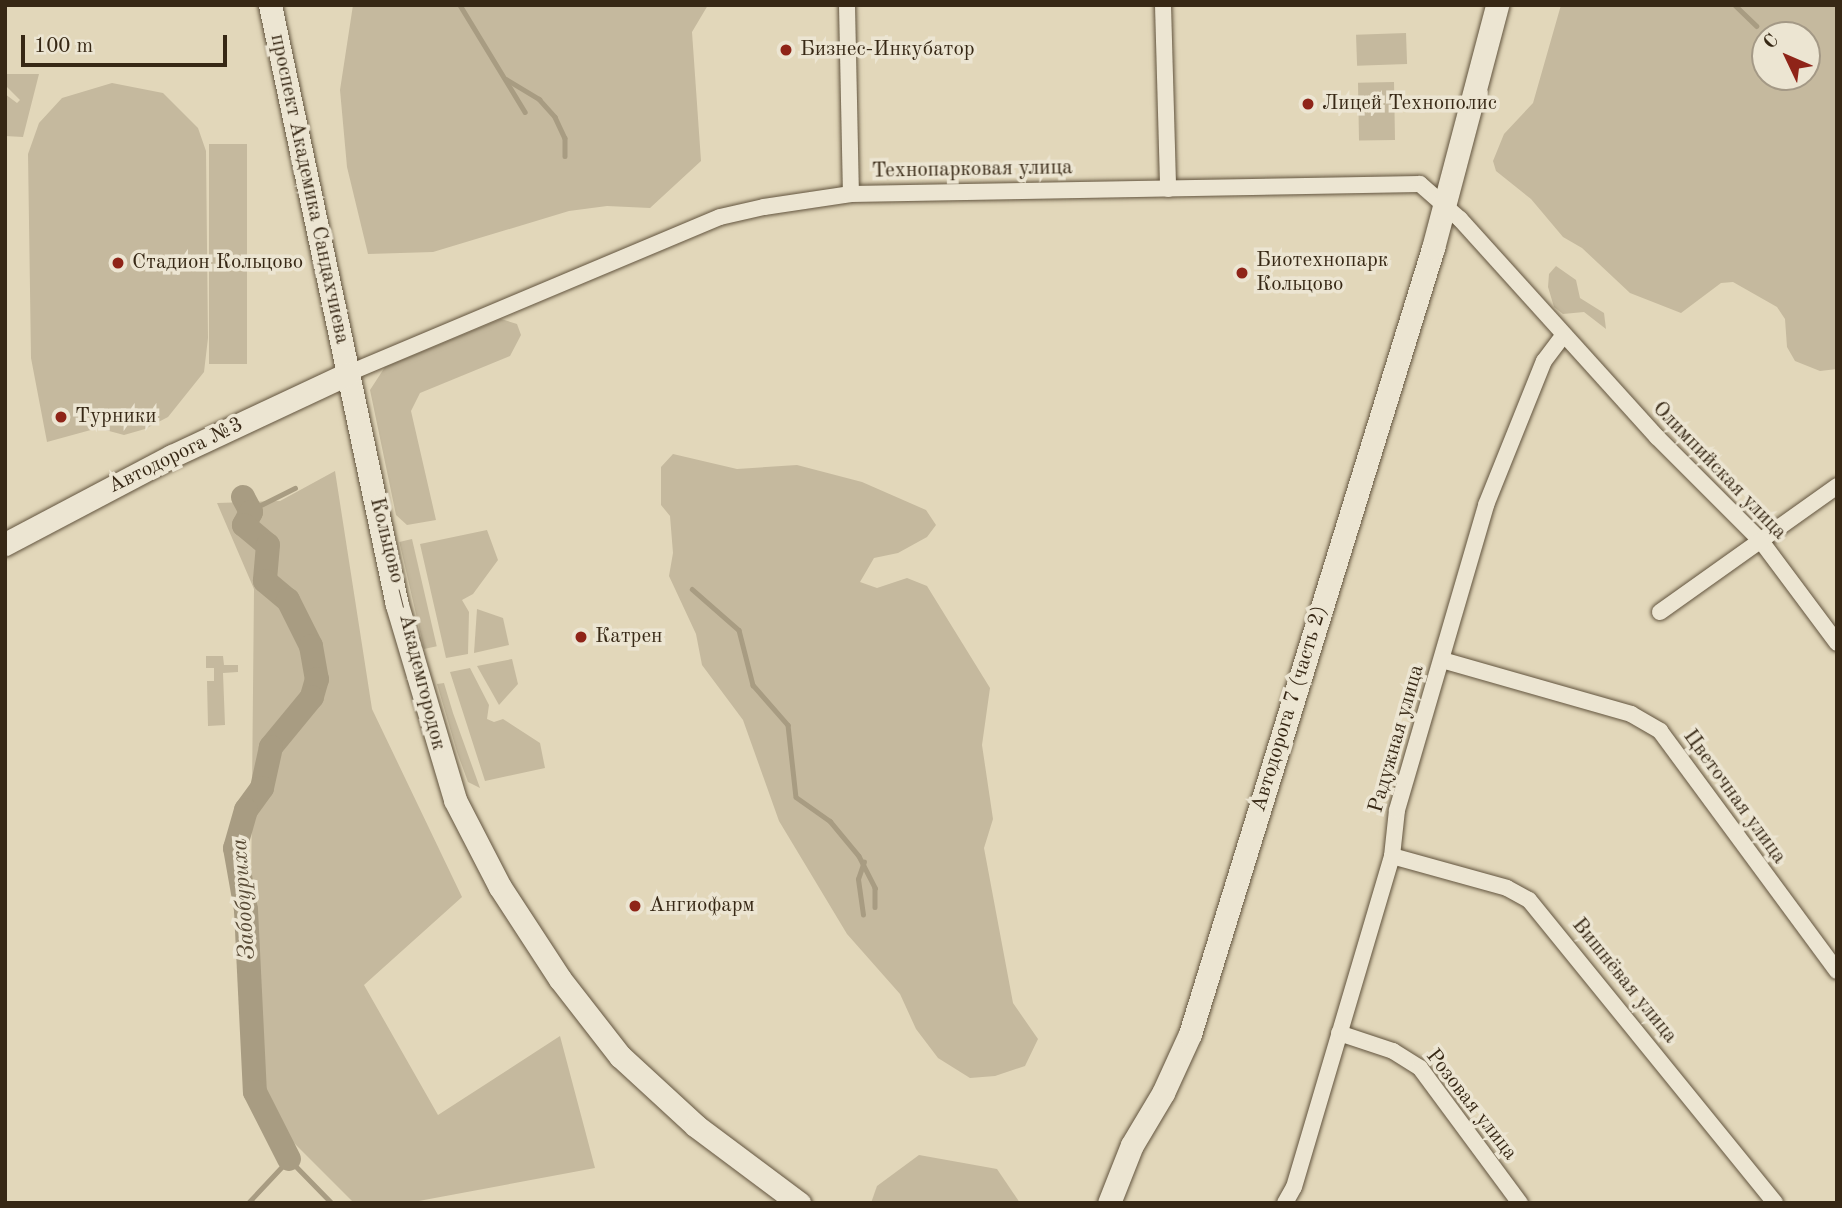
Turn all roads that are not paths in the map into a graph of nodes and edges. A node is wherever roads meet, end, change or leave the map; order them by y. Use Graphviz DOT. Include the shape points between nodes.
graph roads {
  1 [pos="270,5"];
  2 [pos="847,5"];
  3 [pos="1163,5"];
  4 [pos="1497,5"];
  5 [pos="1168,189"];
  6 [pos="850,194"];
  7 [pos="1444,204"];
  8 [pos="1563,336"];
  9 [pos="349,373"];
  10 [pos="1837,486"];
  11 [pos="1761,541"];
  12 [pos="5,544"];
  13 [pos="1660,612"];
  14 [pos="1837,643"];
  15 [pos="1442,660"];
  16 [pos="1392,856"];
  17 [pos="1837,971"];
  18 [pos="1339,1033"];
  19 [pos="799,1203"];
  20 [pos="1109,1203"];
  21 [pos="1285,1203"];
  22 [pos="1520,1203"];
  23 [pos="1775,1203"];
  1 -- 9 [label="street, проспект Академика Сандахчиева"];
  2 -- 6 [label="street"];
  3 -- 5 [label="street"];
  4 -- 7 [label="street, Автодорога 7 (часть 2)"];
  5 -- 6 [label="street, Технопарковая улица"];
  5 -- 7 [label="street, Технопарковая улица" via="1401,182 1420,184"];
  6 -- 9 [label="street, Технопарковая улица" via="720,218"];
  7 -- 8 [label="street, Технопарковая улица"];
  7 -- 20 [label="street, Автодорога 7 (часть 2)" via="1190,1034 1132,1145"];
  8 -- 11 [label="street, Олимпийская улица"];
  8 -- 15 [label="street, Радужная улица" via="1544,361 1514,430 1486,505"];
  9 -- 12 [label="street, Автодорога №3" via="172,456"];
  9 -- 19 [label="street, Кольцово — Академгородок" via="382,538 422,702 455,800 500,887 560,979 620,1056 686,1118"];
  10 -- 11 [label="street"];
  11 -- 13 [label="street"];
  11 -- 14 [label="street, Олимпийская улица"];
  15 -- 16 [label="street, Радужная улица" via="1397,810"];
  15 -- 17 [label="street, Цветочная улица" via="1631,714 1660,731"];
  16 -- 18 [label="street, Радужная улица"];
  16 -- 23 [label="street, Вишнёвая улица" via="1507,888 1529,900"];
  18 -- 21 [label="street, Радужная улица" via="1294,1187"];
  18 -- 22 [label="street, Розовая улица" via="1393,1051 1420,1068"];
}
